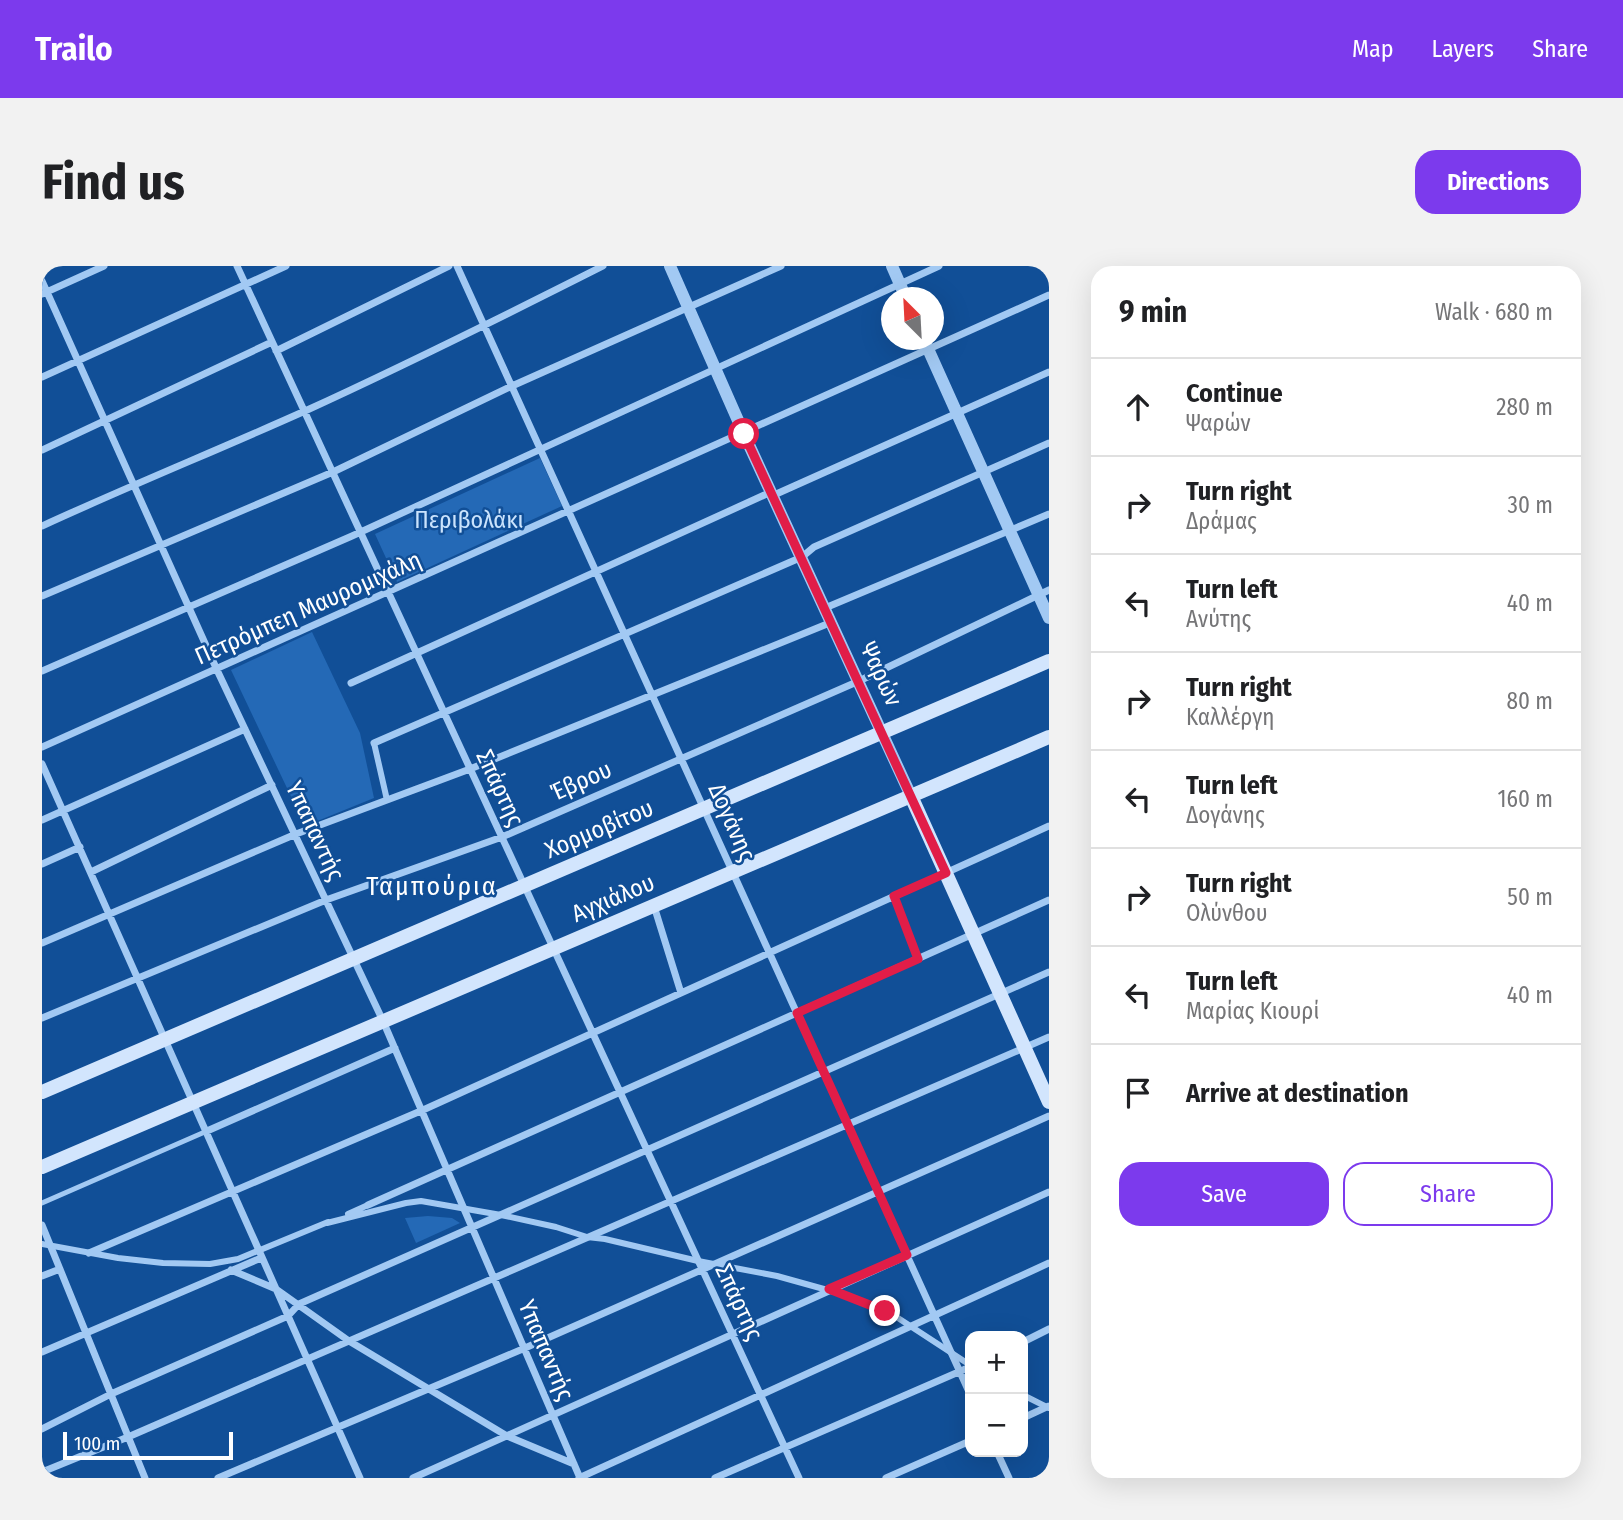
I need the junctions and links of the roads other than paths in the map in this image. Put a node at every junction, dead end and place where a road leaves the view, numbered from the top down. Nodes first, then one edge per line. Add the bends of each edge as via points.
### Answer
1 (104, 266) edge
2 (237, 266) edge
3 (286, 266) edge
4 (449, 266) edge
5 (457, 266) edge
6 (603, 266) edge
7 (670, 266) edge
8 (781, 266) edge
9 (892, 266) edge
10 (939, 266) edge
11 (42, 281) edge
12 (246, 284) junction
13 (900, 284) junction
14 (901, 287) edge
15 (44, 293) edge
16 (1049, 295) edge
17 (688, 307) junction
18 (485, 326) junction
19 (944, 337) edge
20 (272, 342) junction
21 (914, 350) edge
22 (929, 350) edge
23 (276, 351) junction
24 (78, 360) junction
25 (716, 369) junction
26 (1049, 372) edge
27 (42, 377) edge
28 (512, 386) junction
29 (304, 411) junction
30 (957, 413) junction
31 (106, 420) junction
32 (744, 434) junction
33 (1049, 443) edge
34 (540, 447) junction
35 (42, 450) edge
36 (333, 472) junction
37 (983, 472) junction
38 (134, 484) junction
39 (773, 493) junction
40 (569, 512) junction
41 (1049, 513) edge
42 (42, 526) edge
43 (1010, 530) junction
44 (360, 532) junction
45 (162, 546) junction
46 (802, 556) junction
47 (597, 572) junction
48 (389, 593) junction
49 (1044, 593) edge
50 (42, 596) edge
51 (189, 607) junction
52 (825, 608) junction
53 (1049, 618) edge
54 (832, 622) junction
55 (625, 633) junction
56 (417, 653) junction
57 (1049, 661) edge
58 (217, 670) junction
59 (42, 671) edge
60 (859, 681) junction
61 (351, 683) dead end
62 (652, 694) junction
63 (444, 712) junction
64 (245, 729) junction
65 (882, 732) junction
66 (1049, 737) edge
67 (374, 743) joint
68 (42, 747) edge
69 (681, 758) junction
70 (42, 764) edge
71 (470, 769) junction
72 (272, 785) junction
73 (911, 796) junction
74 (387, 800) junction
75 (704, 808) junction
76 (63, 810) junction
77 (42, 820) edge
78 (1049, 826) edge
79 (296, 834) junction
80 (502, 837) junction
81 (80, 847) junction
82 (42, 864) edge
83 (91, 872) junction
84 (733, 872) junction
85 (946, 873) junction
86 (524, 886) junction
87 (894, 896) junction
88 (1049, 900) edge
89 (326, 901) junction
90 (654, 905) junction
91 (110, 914) junction
92 (973, 934) junction
93 (42, 943) edge
94 (554, 948) junction
95 (770, 953) junction
96 (353, 959) junction
97 (918, 959) junction
98 (1049, 972) edge
99 (138, 977) junction
100 (681, 993) junction
101 (1000, 993) junction
102 (797, 1013) junction
103 (42, 1018) edge
104 (383, 1021) junction
105 (593, 1033) junction
106 (1049, 1038) edge
107 (166, 1039) junction
108 (395, 1048) junction
109 (1024, 1048) junction
110 (824, 1072) junction
111 (42, 1092) edge
112 (621, 1093) junction
113 (195, 1102) junction
114 (1049, 1102) edge
115 (423, 1110) junction
116 (1049, 1116) edge
117 (848, 1125) junction
118 (207, 1131) junction
119 (647, 1150) junction
120 (42, 1167) edge
121 (449, 1170) junction
122 (878, 1191) junction
123 (233, 1192) junction
124 (1049, 1192) edge
125 (670, 1201) junction
126 (42, 1203) edge
127 (368, 1205) joint
128 (464, 1207) junction
129 (501, 1214) junction
130 (327, 1223) junction
131 (42, 1225) edge
132 (472, 1227) junction
133 (587, 1237) junction
134 (46, 1245) edge
135 (89, 1253) junction
136 (260, 1254) junction
137 (907, 1255) junction
138 (698, 1261) junction
139 (716, 1263) junction
140 (1049, 1263) edge
141 (60, 1269) junction
142 (231, 1270) junction
143 (702, 1270) junction
144 (42, 1276) edge
145 (494, 1278) junction
146 (276, 1289) junction
147 (829, 1289) junction
148 (299, 1304) junction
149 (935, 1315) junction
150 (288, 1316) junction
151 (911, 1326) junction
152 (1049, 1329) edge
153 (86, 1333) junction
154 (732, 1334) junction
155 (349, 1340) junction
156 (1028, 1340) edge
157 (524, 1348) junction
158 (42, 1352) edge
159 (952, 1353) junction
160 (307, 1358) junction
161 (965, 1362) edge
162 (965, 1369) edge
163 (960, 1372) junction
164 (965, 1383) edge
165 (430, 1389) junction
166 (111, 1394) junction
167 (760, 1395) junction
168 (1028, 1397) edge
169 (1048, 1407) edge
170 (553, 1414) junction
171 (1028, 1416) edge
172 (337, 1427) junction
173 (42, 1429) edge
174 (507, 1436) junction
175 (128, 1437) junction
176 (965, 1443) edge
177 (784, 1447) junction
178 (999, 1457) edge
179 (574, 1464) junction
180 (42, 1472) edge
181 (145, 1478) edge
182 (218, 1478) edge
183 (360, 1478) edge
184 (413, 1478) edge
185 (580, 1478) edge
186 (715, 1478) edge
187 (799, 1478) edge
188 (886, 1478) edge
189 (1009, 1478) edge

1 - 15 street
2 - 12 street, Σπάρτης
3 - 12 street
4 - 23 street
5 - 18 street, Δογάνης
6 - 18 street
7 - 17 street, Ψαρών
8 - 17 street
9 - 13 street
10 - 13 street
11 - 15 street, Υπαπαντής
12 - 20 street, Σπάρτης
12 - 24 street
13 - 14 street
13 - 25 street
15 - 24 street, Υπαπαντής
16 - 19 street, Πετρόμπεη Μαυρομιχάλη
17 - 25 street, Ψαρών
17 - 28 street
18 - 28 street, Δογάνης
18 - 29 street
20 - 23 street, Σπάρτης
20 - 31 street
21 - 32 street, Πετρόμπεη Μαυρομιχάλη
22 - 30 street
23 - 29 street, Σπάρτης
24 - 27 street
24 - 31 street, Υπαπαντής
25 - 32 street, Ψαρών
25 - 34 street
26 - 30 street
28 - 34 street, Δογάνης
28 - 36 street
29 - 36 street, Σπάρτης
29 - 38 street
30 - 37 street
30 - 39 street
31 - 35 street
31 - 38 street, Υπαπαντής
32 - 39 street, Ψαρών
32 - 40 street, Πετρόμπεη Μαυρομιχάλη
33 - 37 street
34 - 40 street, Δογάνης
34 - 44 street
36 - 44 street, Σπάρτης
36 - 45 street
37 - 43 street
37 - 46 street
38 - 42 street
38 - 45 street, Υπαπαντής
39 - 46 street, Ψαρών
39 - 47 street
40 - 47 street, Δογάνης
40 - 48 street, Πετρόμπεη Μαυρομιχάλη
41 - 43 street
43 - 49 street
43 - 52 street
44 - 48 street, Σπάρτης
44 - 51 street
45 - 50 street
45 - 51 street, Υπαπαντής
46 - 52 street, Ψαρών
46 - 55 street
47 - 55 street, Δογάνης
47 - 56 street
48 - 56 street, Σπάρτης
48 - 58 street, Πετρόμπεη Μαυρομιχάλη
49 - 53 street
49 - 60 street, Έβρου
51 - 58 street, Υπαπαντής
51 - 59 street
52 - 54 street, Ψαρών
54 - 60 street, Ψαρών
54 - 62 street
55 - 62 street, Δογάνης
55 - 63 street
56 - 61 street
56 - 63 street, Σπάρτης
57 - 65 main road, Χορμοβίτου
58 - 64 street, Υπαπαντής
58 - 68 street, Πετρόμπεη Μαυρομιχάλη
60 - 65 street, Ψαρών
60 - 69 street, Έβρου
62 - 69 street, Δογάνης
62 - 71 street
63 - 67 street
63 - 71 street, Σπάρτης
64 - 72 street, Υπαπαντής
64 - 76 street
65 - 73 street, Ψαρών
65 - 75 main road, Χορμοβίτου
66 - 73 main road, Αγχιάλου
67 - 74 street
69 - 75 street, Δογάνης
69 - 80 street, Έβρου
70 - 76 street
71 - 74 street
71 - 80 street, Σπάρτης
72 - 79 street, Υπαπαντής
72 - 83 street
73 - 84 main road, Αγχιάλου
73 - 85 main road, Ψαρών
74 - 79 street
75 - 84 street, Δογάνης
75 - 86 main road, Χορμοβίτου
76 - 77 street
76 - 81 street
78 - 85 street
79 - 89 street, Υπαπαντής
79 - 91 street
80 - 86 street, Σπάρτης
80 - 89 street, Έβρου
81 - 82 street
81 - 83 street
83 - 91 street
84 - 90 main road, Αγχιάλου
84 - 95 street, Δογάνης
85 - 87 street
85 - 92 main road, Ψαρών
86 - 94 street, Σπάρτης
86 - 96 main road, Χορμοβίτου
87 - 95 street
87 - 97 street
88 - 92 street
89 - 96 street, Υπαπαντής
89 - 99 street, Έβρου
90 - 94 main road, Αγχιάλου
90 - 100 street
91 - 93 street
91 - 99 street
92 - 97 street
92 - 101 main road, Ψαρών
94 - 104 main road, Αγχιάλου
94 - 105 street, Σπάρτης
95 - 100 street
95 - 102 street, Δογάνης
96 - 104 street, Υπαπαντής
96 - 107 main road, Χορμοβίτου
97 - 102 street
98 - 101 street
99 - 103 street, Έβρου
99 - 107 street
100 - 105 street
101 - 109 main road, Ψαρών
101 - 110 street
102 - 110 street, Δογάνης
102 - 112 street
104 - 108 street, Υπαπαντής
104 - 113 main road, Αγχιάλου
105 - 112 street, Σπάρτης
105 - 115 street
106 - 109 street
107 - 111 main road, Χορμοβίτου
107 - 113 street
108 - 115 street, Υπαπαντής
108 - 118 street
109 - 114 main road, Ψαρών
109 - 117 street
110 - 117 street, Δογάνης
110 - 119 street
112 - 119 street, Σπάρτης
112 - 121 street
113 - 118 street
113 - 120 main road, Αγχιάλου
115 - 121 street, Υπαπαντής
115 - 123 street
116 - 122 street
117 - 122 street, Δογάνης
117 - 125 street
118 - 123 street
118 - 126 lane
119 - 125 street, Σπάρτης
119 - 129 street
121 - 127 street
121 - 128 street, Υπαπαντής
122 - 137 street, Δογάνης
122 - 139 street
123 - 135 street
123 - 136 street
124 - 137 street
125 - 133 street
125 - 138 street, Σπάρτης
127 - 130 street
128 - 129 street
128 - 130 street via 406,1203
128 - 132 street, Υπαπαντής
129 - 132 street
129 - 133 street
130 - 136 street
131 - 134 street
132 - 145 street, Υπαπαντής
132 - 148 street
133 - 138 street
133 - 145 street
134 - 135 street
134 - 141 street
135 - 136 street via 194,1264
136 - 142 street
136 - 146 street
137 - 147 street
137 - 149 street, Δογάνης
138 - 139 street
138 - 143 street, Σπάρτης
139 - 143 street
139 - 147 street
140 - 149 street
141 - 144 street
141 - 153 street
142 - 146 street
142 - 153 street
143 - 154 street, Σπάρτης
143 - 157 street
145 - 155 street
145 - 157 street, Υπαπαντής
146 - 148 street
146 - 150 street
147 - 151 street
147 - 154 street
148 - 150 street
148 - 155 street
149 - 151 street
149 - 159 street, Δογάνης
150 - 160 street
150 - 166 street
151 - 159 street
151 - 167 street
152 - 156 street
153 - 158 street
153 - 166 street
154 - 167 street, Σπάρτης
154 - 170 street
155 - 160 street
155 - 165 street
157 - 165 street
157 - 170 street, Υπαπαντής
159 - 161 street
159 - 163 street, Δογάνης
160 - 172 street
160 - 175 street
162 - 163 street
163 - 164 street, Δογάνης
163 - 177 street
165 - 172 street
165 - 174 street
166 - 173 street
166 - 175 street
167 - 177 street, Σπάρτης
167 - 185 street
168 - 169 street
169 - 171 street
170 - 174 street
170 - 179 street, Υπαπαντής
172 - 182 street
172 - 183 street
174 - 179 street
174 - 184 street
175 - 180 street
175 - 181 street
176 - 188 street
177 - 186 street
177 - 187 street, Σπάρτης
178 - 189 street
179 - 185 street, Υπαπαντής

